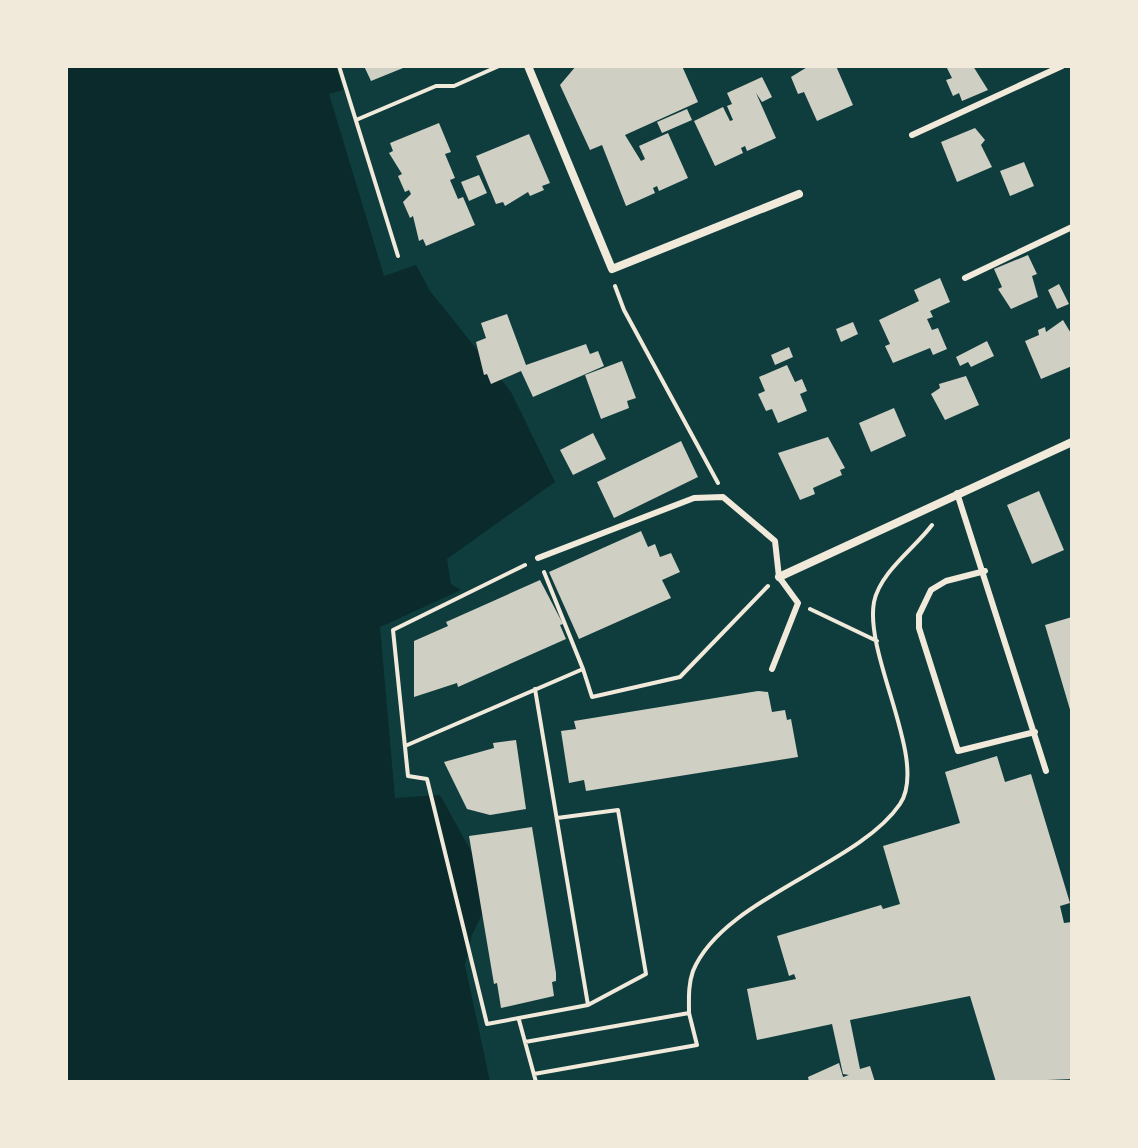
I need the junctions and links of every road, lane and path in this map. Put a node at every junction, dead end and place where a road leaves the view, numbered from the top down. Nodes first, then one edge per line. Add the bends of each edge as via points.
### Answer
1 (339, 66) edge
2 (499, 66) edge
3 (528, 66) edge
4 (1062, 66) edge
5 (355, 121) junction
6 (912, 135) dead end
7 (799, 194) dead end
8 (1072, 227) edge
9 (398, 256) dead end
10 (612, 269) junction
11 (965, 278) dead end
12 (1072, 442) edge
13 (957, 493) junction
14 (723, 497) junction
15 (934, 504) junction
16 (538, 558) junction
17 (985, 571) junction
18 (779, 577) junction
19 (798, 603) junction
20 (877, 641) junction
21 (583, 669) junction
22 (772, 669) dead end
23 (535, 689) junction
24 (1035, 732) junction
25 (405, 746) junction
26 (1046, 771) dead end
27 (557, 818) junction
28 (588, 1005) junction
29 (689, 1013) junction
30 (519, 1020) junction
31 (525, 1042) junction
32 (534, 1074) junction
33 (536, 1082) edge

1 - 5 path
2 - 5 path
3 - 10 street
4 - 6 lane
5 - 9 path
7 - 10 street
8 - 11 lane
10 - 14 path via 624,310 714,470
12 - 13 street
13 - 15 street
13 - 17 lane
14 - 16 lane via 694,498
14 - 18 lane via 775,541
15 - 18 street
15 - 20 path via 931,527 877,594
16 - 21 path
16 - 25 path via 393,630
17 - 24 lane
17 - 24 lane via 931,590 922,602 919,628 958,751
18 - 19 lane
18 - 21 path via 680,677 592,697
19 - 20 path
19 - 22 lane
20 - 29 path via 909,771 901,803 870,832 754,907 722,935 693,971
21 - 23 path
23 - 25 path
23 - 27 path
24 - 26 lane
25 - 30 path via 408,776 427,779 487,1024
27 - 28 path
27 - 28 path via 618,810 646,974
28 - 30 path
29 - 31 path
29 - 32 path via 697,1045
30 - 31 path
31 - 32 path
32 - 33 path

